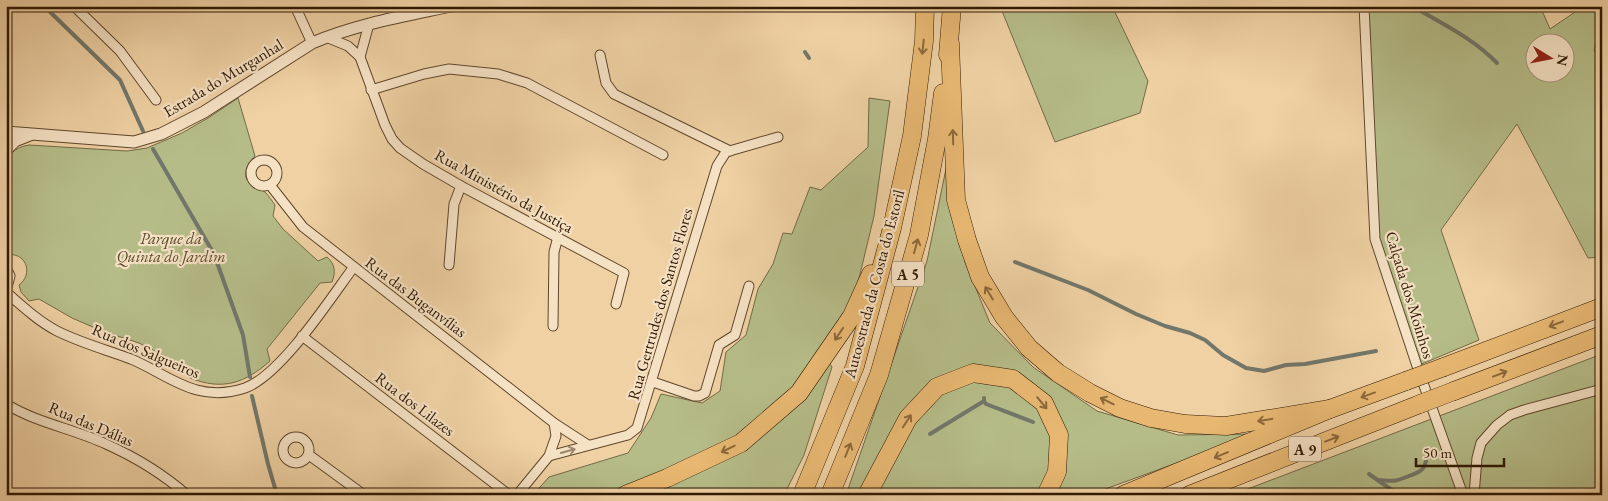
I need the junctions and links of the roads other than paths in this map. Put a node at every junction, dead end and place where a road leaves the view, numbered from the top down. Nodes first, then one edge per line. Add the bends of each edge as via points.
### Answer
1 (74, 6) edge
2 (295, 6) edge
3 (451, 6) edge
4 (925, 6) edge
5 (952, 6) edge
6 (1364, 6) edge
7 (424, 8) edge
8 (369, 24) junction
9 (326, 37) junction
10 (312, 43) junction
11 (950, 43) junction
12 (600, 55) dead end
13 (360, 57) junction
14 (371, 90) junction
15 (156, 100) dead end
16 (6, 132) edge
17 (32, 134) junction
18 (778, 137) dead end
19 (6, 150) edge
20 (730, 151) junction
21 (663, 155) dead end
22 (270, 185) dead end
23 (460, 186) junction
24 (892, 228) junction
25 (558, 237) junction
26 (449, 266) dead end
27 (353, 268) junction
28 (6, 270) edge
29 (749, 286) dead end
30 (6, 287) edge
31 (6, 292) edge
32 (616, 304) dead end
33 (1602, 307) edge
34 (553, 326) dead end
35 (1602, 335) edge
36 (302, 336) junction
37 (653, 382) junction
38 (1602, 389) edge
39 (6, 404) edge
40 (1330, 410) junction
41 (554, 423) junction
42 (588, 445) junction
43 (309, 455) dead end
44 (549, 456) junction
45 (187, 495) edge
46 (364, 495) edge
47 (509, 495) edge
48 (517, 495) edge
49 (625, 495) edge
50 (802, 495) edge
51 (830, 495) edge
52 (867, 495) edge
53 (1046, 495) edge
54 (1123, 495) edge
55 (1189, 495) edge
56 (1463, 495) edge
57 (1474, 495) edge

1 - 15 street via 120,51
2 - 10 street
3 - 7 street, Estrada do Murganhal
4 -> 24 highway, Autoestrada da Costa do Estoril / A 5 via 912,136
5 - 11 highway, Autoestrada da Costa do Estoril / A 5
6 - 56 street, Calçada dos Moinhos via 1375,239
7 - 8 street, Estrada do Murganhal
8 - 9 street, Estrada do Murganhal
8 - 13 street
9 - 10 street, Estrada do Murganhal
9 - 13 street via 348,46
10 - 17 street, Estrada do Murganhal via 204,112 161,134 134,142
40 -> 11 highway via 1226,426 1151,418 1120,408 1090,393 1058,373 1029,348 1004,317 980,277 956,200
51 -> 11 highway, Autoestrada da Costa do Estoril / A 5 via 879,375 919,235 937,140
12 - 20 street via 606,83 614,94
13 - 14 street, Rua Ministério da Justiça
14 - 21 street via 449,70 498,74 527,83
14 - 23 street, Rua Ministério da Justiça via 385,126 400,148
16 - 17 street, Estrada do Murganhal
17 - 19 street via 15,141
18 - 20 street
20 - 37 street, Rua Gertrudes dos Santos Flores via 721,159 713,176
22 - 27 street, Rua das Buganvílias via 303,227
23 - 25 street, Rua Ministério da Justiça
23 - 26 street via 454,204
24 -> 49 highway via 852,316 800,393 741,443
24 - 50 highway, Autoestrada da Costa do Estoril / A 5 via 855,366
25 - 32 street, Rua Ministério da Justiça via 624,274
25 - 34 street via 554,252
27 - 36 street, Rua dos Salgueiros
27 - 41 street, Rua das Buganvílias
28 - 30 street
29 - 37 street via 735,335 719,344 705,393 694,396
31 - 36 street, Rua dos Salgueiros via 57,331 131,359 196,390 228,392 262,379
33 -> 40 highway, A 9, bridge
55 -> 35 highway, A 9, bridge
36 - 47 street, Rua dos Lilazes
37 - 42 street, Rua Gertrudes dos Santos Flores via 637,428 628,435
38 - 57 street via 1524,410 1496,425 1481,444
39 - 45 street, Rua das Dálias via 142,462
40 -> 54 highway, A 9
41 - 42 street, Rua das Buganvílias
41 - 44 street via 556,436
44 -> 42 street, Rua Gertrudes dos Santos Flores
43 - 46 street
44 - 48 street
52 -> 53 highway via 908,418 937,388 973,373 1013,379 1044,403 1059,436 1057,472

